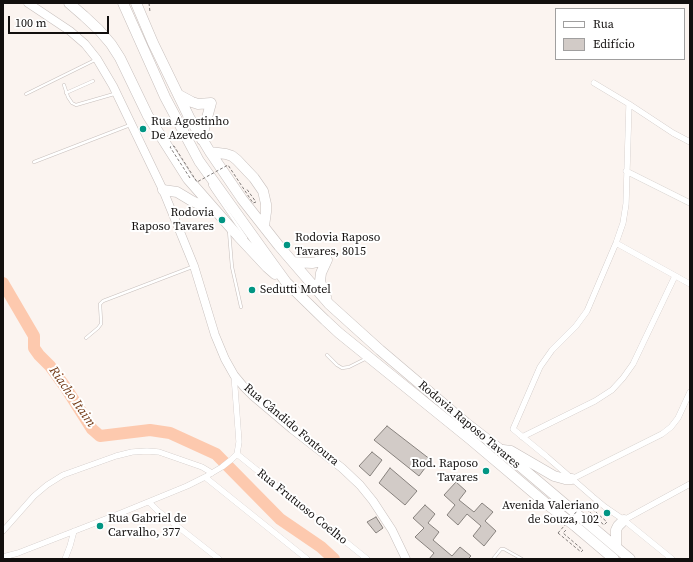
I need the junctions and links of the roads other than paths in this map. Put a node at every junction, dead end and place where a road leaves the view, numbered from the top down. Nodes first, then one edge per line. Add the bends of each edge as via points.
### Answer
1 (69, 3) edge
2 (123, 3) edge
3 (136, 3) edge
4 (32, 4) edge
5 (97, 59) junction
6 (93, 81) dead end
7 (594, 83) dead end
8 (64, 85) dead end
9 (66, 92) junction
10 (117, 93) junction
11 (26, 94) dead end
12 (179, 95) junction
13 (629, 104) junction
14 (132, 125) junction
15 (202, 140) junction
16 (690, 142) edge
17 (210, 152) junction
18 (199, 161) junction
19 (34, 162) dead end
20 (626, 171) junction
21 (207, 178) dead end
22 (210, 184) dead end
23 (163, 190) junction
24 (690, 203) edge
25 (216, 212) junction
26 (229, 226) junction
27 (264, 226) junction
28 (616, 243) junction
29 (293, 262) junction
30 (194, 266) junction
31 (267, 267) junction
32 (675, 276) junction
33 (286, 282) junction
34 (690, 284) edge
35 (329, 304) junction
36 (241, 307) dead end
37 (86, 338) dead end
38 (327, 355) dead end
39 (369, 357) junction
40 (234, 375) junction
41 (690, 392) edge
42 (522, 438) junction
43 (501, 450) junction
44 (237, 454) junction
45 (212, 473) junction
46 (205, 477) junction
47 (572, 479) junction
48 (690, 484) edge
49 (149, 502) junction
50 (624, 520) junction
51 (3, 530) edge
52 (74, 531) junction
53 (616, 548) junction
54 (3, 557) edge
55 (65, 559) edge
56 (219, 559) edge
57 (307, 559) edge
58 (367, 559) edge
59 (406, 559) edge
60 (493, 559) edge
61 (522, 559) edge
62 (614, 559) edge
63 (630, 559) edge
64 (672, 559) edge

1 - 25 highway via 111,44 148,116 188,179
2 - 18 highway, Rodovia Raposo Tavares via 165,96
3 - 12 highway, Rodovia Raposo Tavares
4 - 5 main road via 70,31
5 - 10 main road
5 - 11 lane
6 - 9 lane
7 - 13 street
8 - 9 lane
9 - 10 lane via 76,105
10 - 14 main road
12 - 15 highway, Rodovia Raposo Tavares
12 - 15 highway via 198,104 210,103
13 - 16 street
13 - 20 street
14 - 19 lane
14 - 23 main road
15 - 17 highway, Rodovia Raposo Tavares
17 - 27 highway, Rodovia Raposo Tavares
17 - 27 highway via 232,156 254,178 263,191 266,204
18 - 21 lane
18 - 33 highway, Rodovia Raposo Tavares
20 - 24 street
20 - 28 street via 626,204
22 - 31 lane
23 - 25 highway via 177,192
23 - 30 main road, Rua Cândido Fontoura
25 - 26 highway
26 - 31 highway
26 - 36 lane via 232,267
27 - 29 highway, Rodovia Raposo Tavares
28 - 32 street
28 - 42 street via 587,311 540,367 513,429
29 - 35 highway, Rodovia Raposo Tavares
29 - 35 highway via 312,263 327,260 320,280
30 - 37 lane via 103,301 100,304 101,324
30 - 40 main road, Rua Cândido Fontoura via 215,335
31 - 33 highway
32 - 34 street
32 - 42 street via 633,364 612,390
33 - 39 highway, Rodovia Raposo Tavares via 325,320
35 - 43 highway, Rodovia Raposo Tavares via 460,418
38 - 39 lane via 342,368
39 - 62 highway, Rodovia Raposo Tavares
40 - 44 street via 239,442
40 - 59 main road, Rua Cândido Fontoura via 253,396 360,485 392,530
41 - 47 street via 678,418 662,434
42 - 47 street
43 - 47 highway via 511,451 554,476
43 - 53 highway, Rodovia Raposo Tavares
44 - 45 street
44 - 58 street, Rua Frutuoso Coelho
45 - 46 street
45 - 51 street via 159,452 132,452 116,456 63,475 47,485
46 - 49 street
46 - 57 street
47 - 50 street
48 - 50 street
49 - 52 street
49 - 56 street
50 - 53 highway via 616,530
50 - 64 street
52 - 54 street
52 - 55 street
53 - 63 highway, Rodovia Raposo Tavares
60 - 61 lane via 504,549

